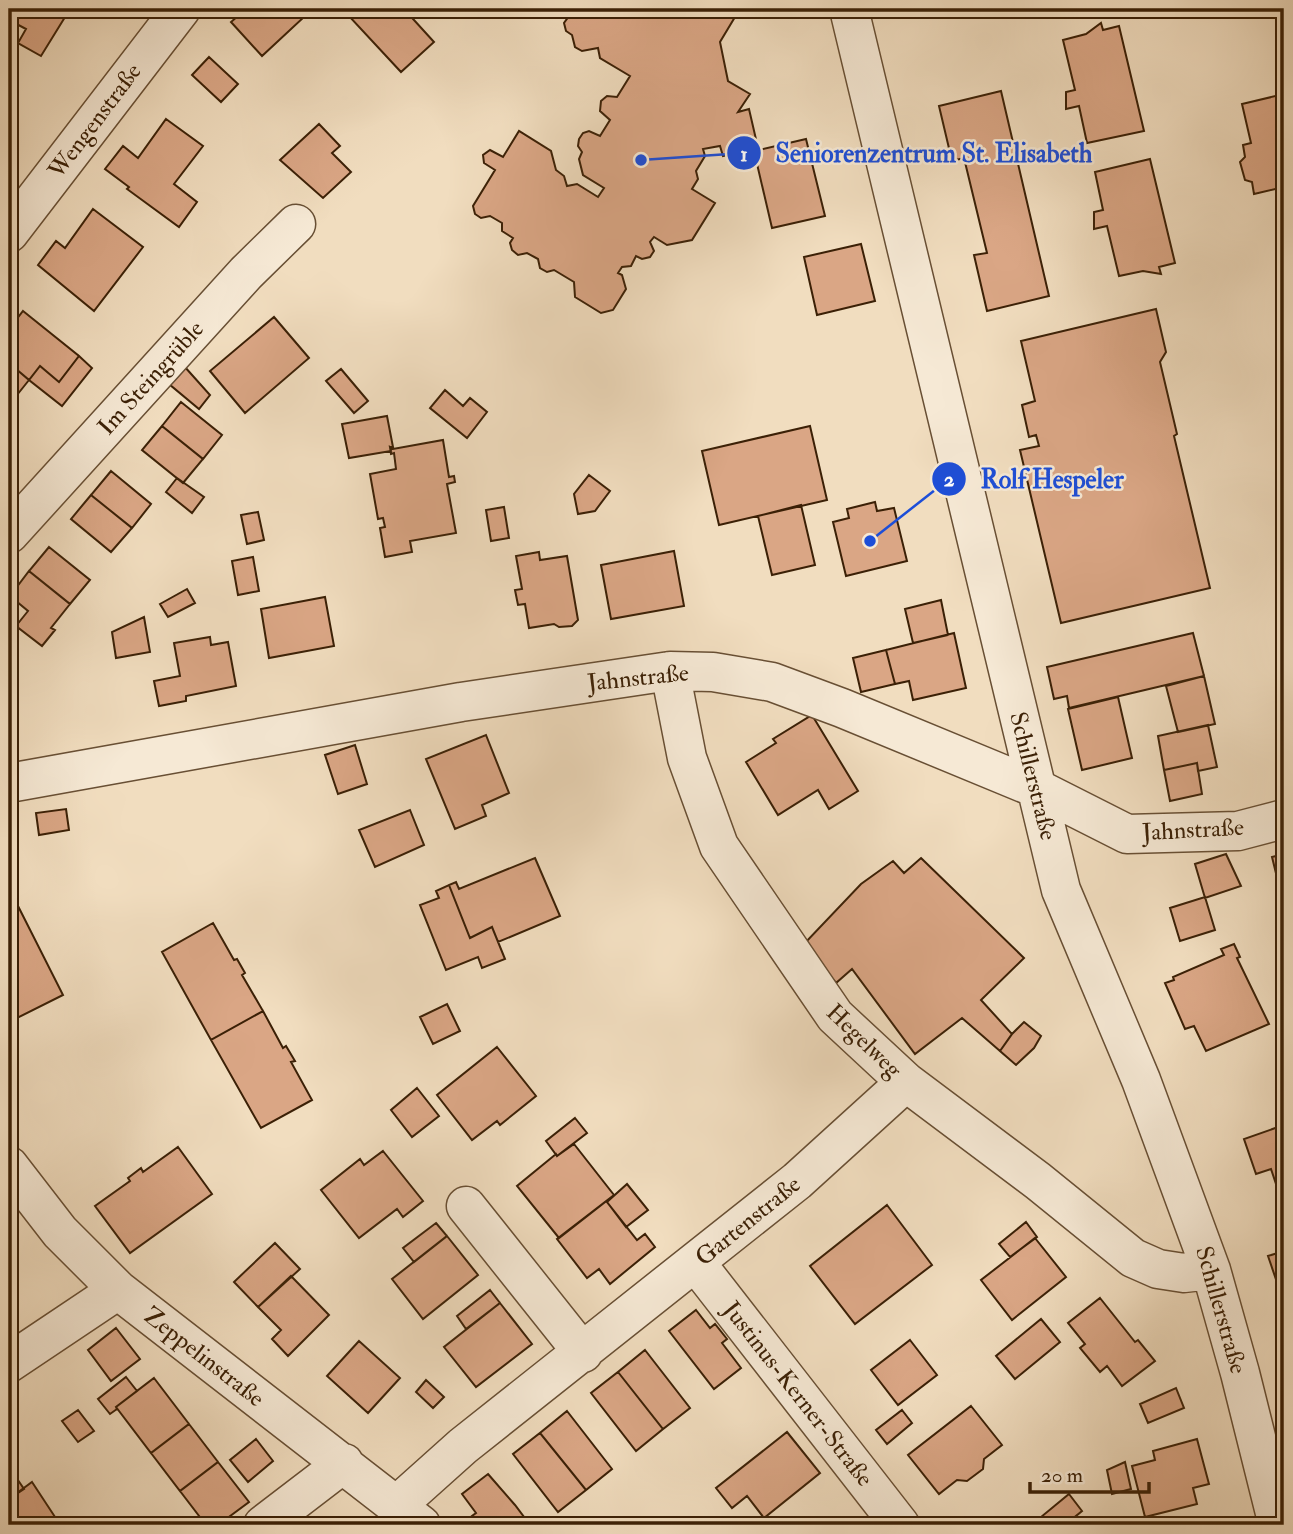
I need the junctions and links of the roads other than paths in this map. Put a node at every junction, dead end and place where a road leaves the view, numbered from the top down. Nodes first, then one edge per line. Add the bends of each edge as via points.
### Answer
1 (181, 9) edge
2 (849, 9) edge
3 (296, 224) dead end
4 (9, 233) edge
5 (9, 534) edge
6 (670, 671) junction
7 (9, 783) edge
8 (1036, 788) junction
9 (1284, 819) edge
10 (906, 1082) junction
11 (9, 1166) edge
12 (467, 1206) dead end
13 (696, 1264) junction
14 (1211, 1270) junction
15 (118, 1290) junction
16 (583, 1353) junction
17 (9, 1363) edge
18 (344, 1463) junction
19 (408, 1516) edge
20 (263, 1525) edge
21 (900, 1525) edge
22 (1278, 1525) edge

1 - 4 street, Wengenstraße
2 - 8 street, Schillerstraße
3 - 5 street, Im Steingrüble
6 - 7 street, Jahnstraße via 461,702
6 - 8 street, Jahnstraße via 713,672 772,682
6 - 10 street, Hegelweg via 687,758 719,846 835,1016
8 - 9 street, Jahnstraße via 1127,834 1237,831
8 - 14 street, Schillerstraße via 1061,890 1141,1080
10 - 13 street, Gartenstraße via 823,1159
10 - 14 street, Hegelweg via 1133,1258 1158,1269 1184,1273
11 - 15 street, Zeppelinstraße via 60,1232
12 - 16 street
13 - 16 street, Gartenstraße
13 - 21 street, Justinus-Kerner-Straße
14 - 22 street, Schillerstraße
15 - 17 street
15 - 18 street, Zeppelinstraße
16 - 19 street, Gartenstraße via 463,1446
18 - 19 street, Zeppelinstraße
18 - 20 street

